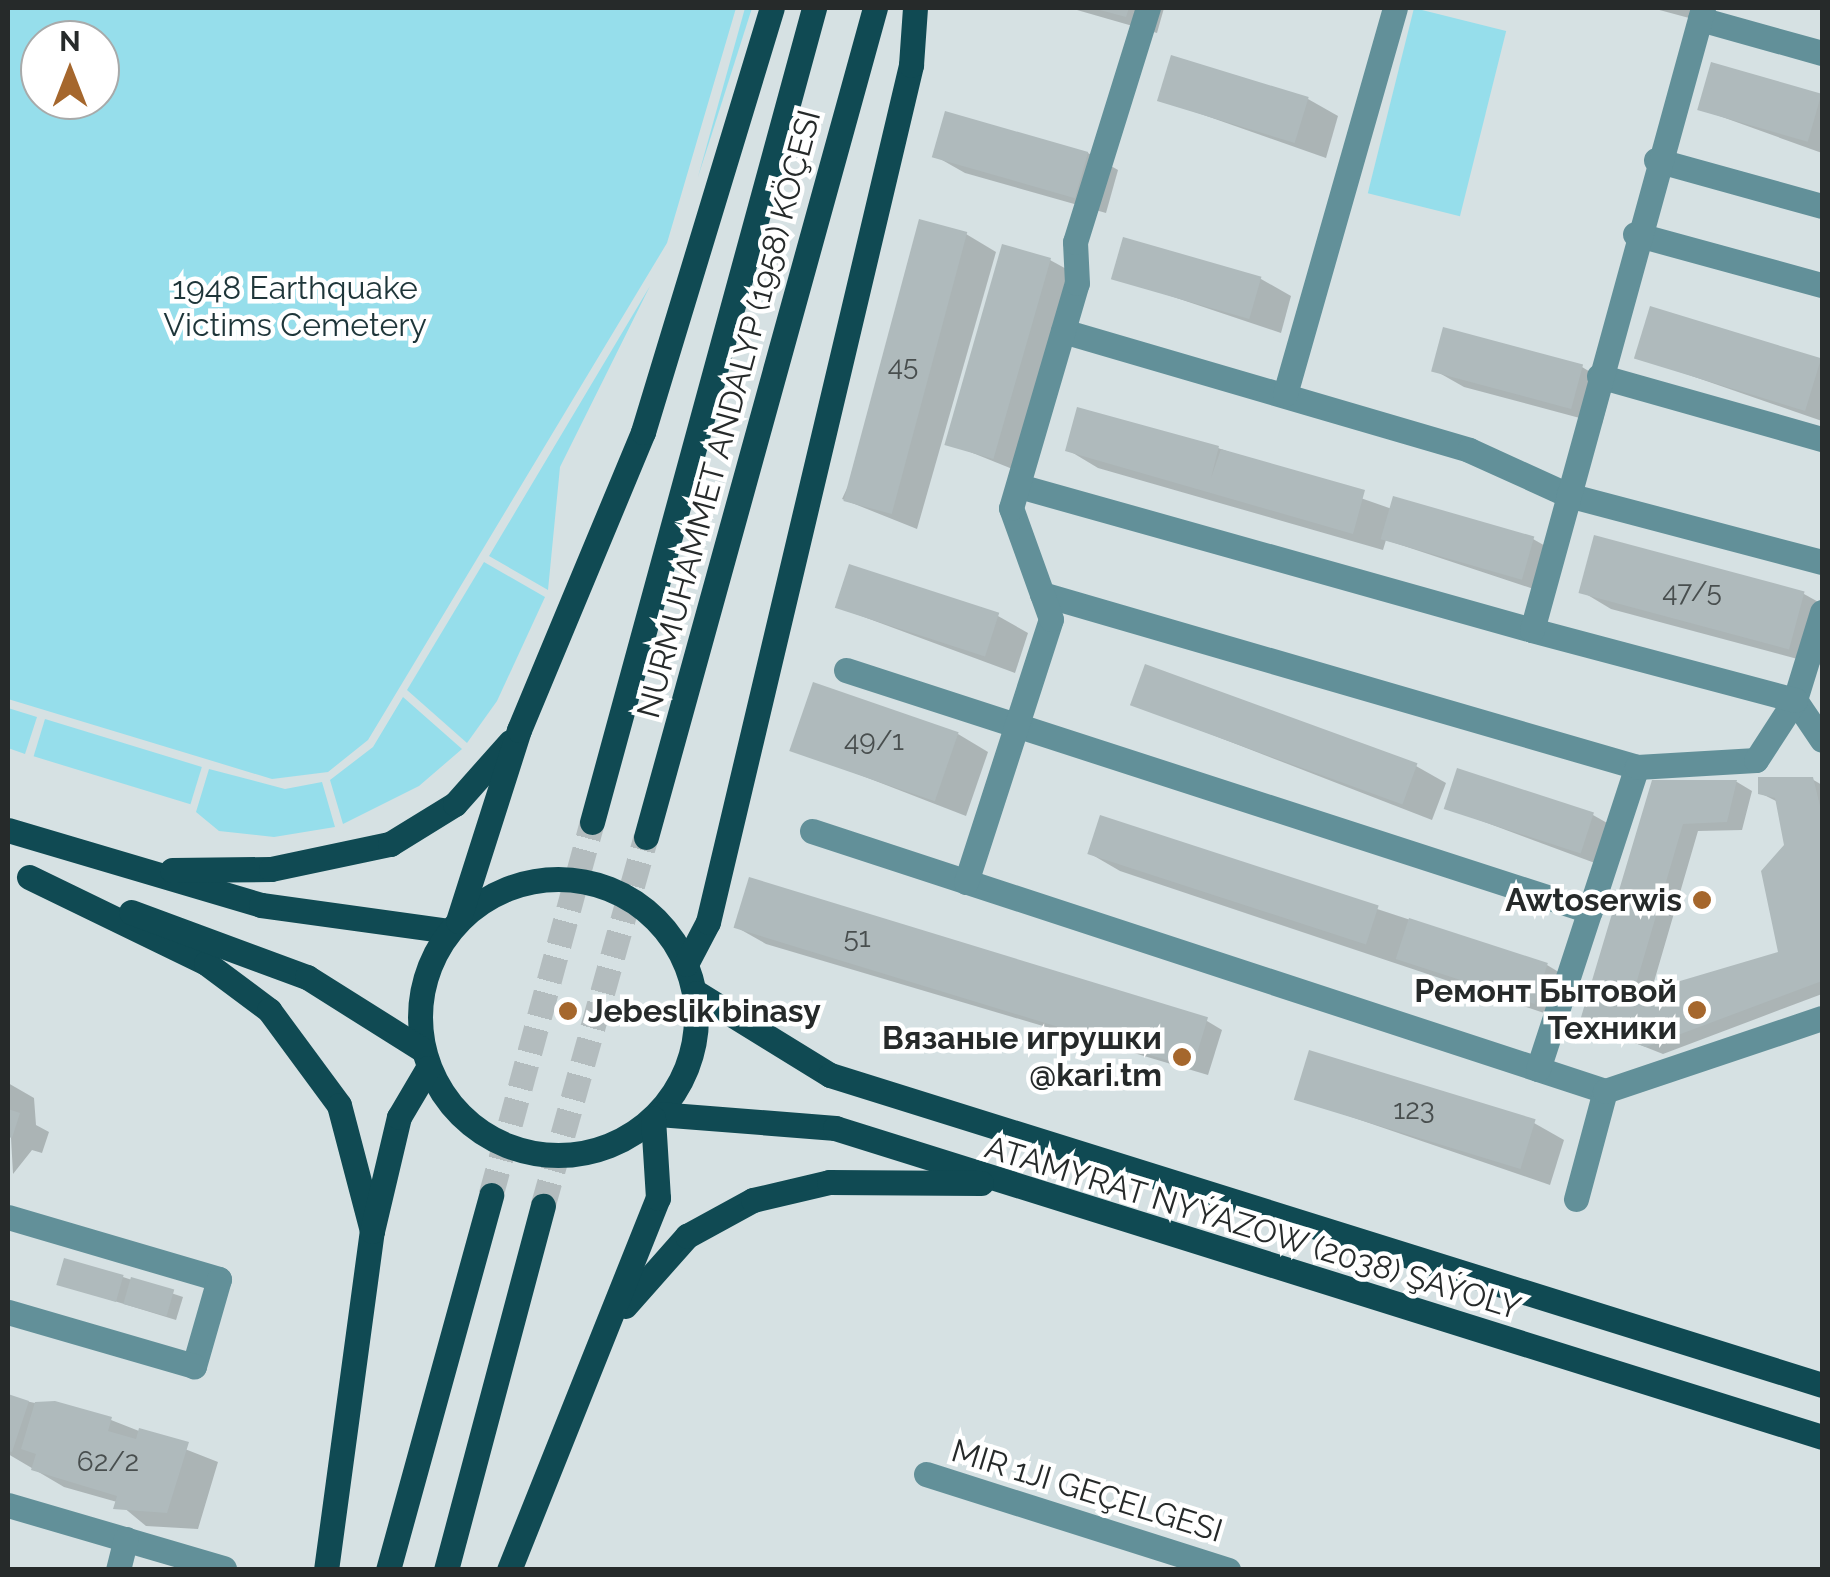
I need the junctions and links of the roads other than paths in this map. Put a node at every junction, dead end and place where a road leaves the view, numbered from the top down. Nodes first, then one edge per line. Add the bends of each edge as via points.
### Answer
1 (772, 8) edge
2 (814, 8) edge
3 (875, 8) edge
4 (914, 8) edge
5 (1148, 8) edge
6 (1395, 8) edge
7 (1702, 13) edge
8 (1822, 54) edge
9 (1656, 160) junction
10 (1822, 206) edge
11 (1635, 234) junction
12 (1822, 285) edge
13 (1063, 331) junction
14 (1599, 376) junction
15 (1285, 394) junction
16 (1822, 439) edge
17 (1020, 486) junction
18 (1568, 495) junction
19 (1822, 562) edge
20 (1042, 594) junction
21 (1822, 612) edge
22 (1532, 630) junction
23 (846, 670) dead end
24 (1795, 700) junction
25 (1018, 726) junction
26 (519, 730) junction
27 (1822, 740) edge
28 (1637, 767) junction
29 (592, 822) tunnel mouth
30 (8, 830) edge
31 (812, 831) dead end
32 (646, 837) tunnel mouth
33 (128, 867) junction
34 (18, 874) edge
35 (966, 882) junction
36 (1590, 911) junction
37 (453, 926) junction
38 (686, 964) junction
39 (696, 993) junction
40 (1822, 1018) edge
41 (425, 1059) junction
42 (1538, 1069) junction
43 (1605, 1091) junction
44 (656, 1116) junction
45 (992, 1182) junction
46 (491, 1195) tunnel mouth
47 (1576, 1199) dead end
48 (544, 1206) tunnel mouth
49 (8, 1217) edge
50 (372, 1231) junction
51 (8, 1312) edge
52 (615, 1317) junction
53 (1822, 1385) edge
54 (1822, 1437) edge
55 (926, 1474) dead end
56 (8, 1506) edge
57 (126, 1539) junction
58 (224, 1568) edge
59 (118, 1570) edge
60 (326, 1570) edge
61 (388, 1570) edge
62 (446, 1570) edge
63 (509, 1570) edge
64 (1228, 1570) edge

1 - 26 main road via 643,432
2 - 29 main road, NURMUHAMMET ANDALYP (1958) KÖÇESI
3 - 32 main road, NURMUHAMMET ANDALYP (1958) KÖÇESI
4 - 38 main road via 910,65 708,922
5 - 13 street via 1076,242 1077,284
6 - 15 street
7 - 8 street
7 - 9 street
9 - 10 street
9 - 11 street
11 - 12 street
11 - 14 street
13 - 15 street
13 - 17 street
14 - 16 street
14 - 18 street
15 - 18 street via 1469,450
17 - 20 street via 1011,508
17 - 22 street
18 - 19 street
18 - 22 street
20 - 25 street via 1051,618
20 - 28 street
21 - 24 street
22 - 24 street
23 - 25 street
24 - 27 street
24 - 28 street via 1756,760
25 - 35 street
25 - 36 street
26 - 33 main road via 455,804 390,844 241,872
26 - 37 main road
28 - 36 street
30 - 33 main road
31 - 35 street
33 - 37 main road via 261,906
34 - 41 main road via 307,978
34 - 50 main road via 206,963 269,1010 338,1106
35 - 42 street
36 - 42 street
37 - 38 main road via 534,881 593,884 645,910
37 - 41 main road via 422,990
38 - 39 main road
39 - 44 main road via 690,1062
39 - 53 main road, ATAMYRAT NYÝAZOW (2038) ŞAÝOLY via 830,1074
40 - 43 street
41 - 44 main road via 467,1122 527,1152 594,1151
41 - 50 main road via 399,1116
42 - 43 street
43 - 47 street
44 - 45 main road, ATAMYRAT NYÝAZOW (2038) ŞAÝOLY via 836,1128
44 - 52 main road via 658,1198
45 - 52 main road via 829,1182 753,1200 687,1236
45 - 54 main road, ATAMYRAT NYÝAZOW (2038) ŞAÝOLY
46 - 61 main road
48 - 62 main road
49 - 51 street via 219,1278 194,1366
50 - 60 main road
52 - 63 main road
55 - 64 street, MIR 1JI GEÇELGESI
56 - 57 street
57 - 58 street
57 - 59 street

